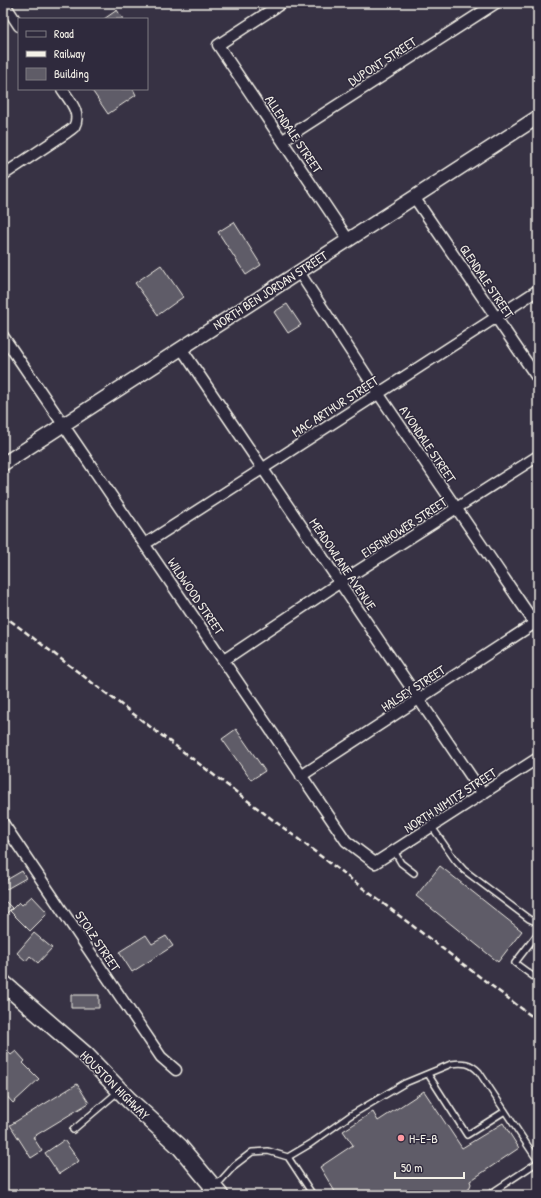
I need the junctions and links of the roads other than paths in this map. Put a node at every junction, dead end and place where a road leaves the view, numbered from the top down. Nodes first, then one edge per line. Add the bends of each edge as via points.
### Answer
1 (4, 3) edge
2 (282, 3) edge
3 (496, 3) edge
4 (18, 24) edge
5 (63, 90) edge
6 (536, 122) edge
7 (283, 140) junction
8 (3, 175) edge
9 (414, 197) junction
10 (348, 239) junction
11 (299, 272) junction
12 (538, 290) edge
13 (496, 317) junction
14 (3, 336) edge
15 (181, 348) junction
16 (538, 379) edge
17 (378, 393) junction
18 (64, 425) junction
19 (538, 456) edge
20 (3, 464) edge
21 (262, 469) junction
22 (456, 509) junction
23 (145, 544) junction
24 (340, 584) junction
25 (537, 624) edge
26 (224, 660) junction
27 (420, 699) junction
28 (538, 758) edge
29 (302, 776) junction
30 (483, 794) junction
31 (3, 824) edge
32 (432, 827) junction
33 (394, 851) junction
34 (375, 863) joint
35 (414, 873) dead end
36 (538, 923) edge
37 (538, 933) edge
38 (538, 972) edge
39 (3, 983) edge
40 (176, 1070) dead end
41 (428, 1074) junction
42 (120, 1091) junction
43 (505, 1111) junction
44 (73, 1130) dead end
45 (288, 1157) junction
46 (538, 1162) edge
47 (213, 1193) edge
48 (313, 1195) edge
49 (488, 1195) edge

1 - 4 street
2 - 7 street, ALLENDALE STREET via 218,44
3 - 7 street, DUPONT STREET
5 - 8 street via 73,104 77,116 74,127
6 - 9 street, NORTH BEN JORDAN STREET
7 - 10 street, ALLENDALE STREET
9 - 10 street, NORTH BEN JORDAN STREET
9 - 13 street, GLENDALE STREET
10 - 11 street, NORTH BEN JORDAN STREET
11 - 15 street, NORTH BEN JORDAN STREET
11 - 17 street, AVONDALE STREET
12 - 13 street, MAC ARTHUR STREET
13 - 16 street, GLENDALE STREET
13 - 17 street, MAC ARTHUR STREET
14 - 18 street, WILDWOOD STREET
15 - 18 street, NORTH BEN JORDAN STREET
15 - 21 street, MEADOWLANE AVENUE
17 - 21 street, MAC ARTHUR STREET
17 - 22 street, AVONDALE STREET
18 - 20 street, NORTH BEN JORDAN STREET
18 - 23 street, WILDWOOD STREET
19 - 22 street, EISENHOWER STREET
21 - 23 street, MAC ARTHUR STREET
21 - 24 street, MEADOWLANE AVENUE
22 - 24 street, EISENHOWER STREET
22 - 25 street, AVONDALE STREET
23 - 26 street, WILDWOOD STREET
24 - 26 street, EISENHOWER STREET
24 - 27 street, MEADOWLANE AVENUE
25 - 27 street, HALSEY STREET
26 - 29 street, WILDWOOD STREET
27 - 29 street, HALSEY STREET
27 - 30 street, MEADOWLANE AVENUE
28 - 30 street, NORTH NIMITZ STREET
29 - 34 street, WILDWOOD STREET via 346,841
30 - 32 street, NORTH NIMITZ STREET
31 - 40 street, STOLZ STREET via 161,1057
32 - 33 street, NORTH NIMITZ STREET
32 - 36 lane via 464,870
33 - 34 street, NORTH NIMITZ STREET
33 - 35 lane via 401,863
37 - 38 lane via 515,963 534,977
39 - 42 main road, HOUSTON HIGHWAY via 86,1055
41 - 43 lane via 451,1064 471,1065 479,1072
41 - 43 lane via 467,1135
41 - 45 lane via 405,1084
42 - 44 lane
42 - 47 main road, HOUSTON HIGHWAY via 180,1147
43 - 46 lane
45 - 47 lane via 268,1151 252,1152 235,1165
45 - 48 lane
46 - 49 lane

